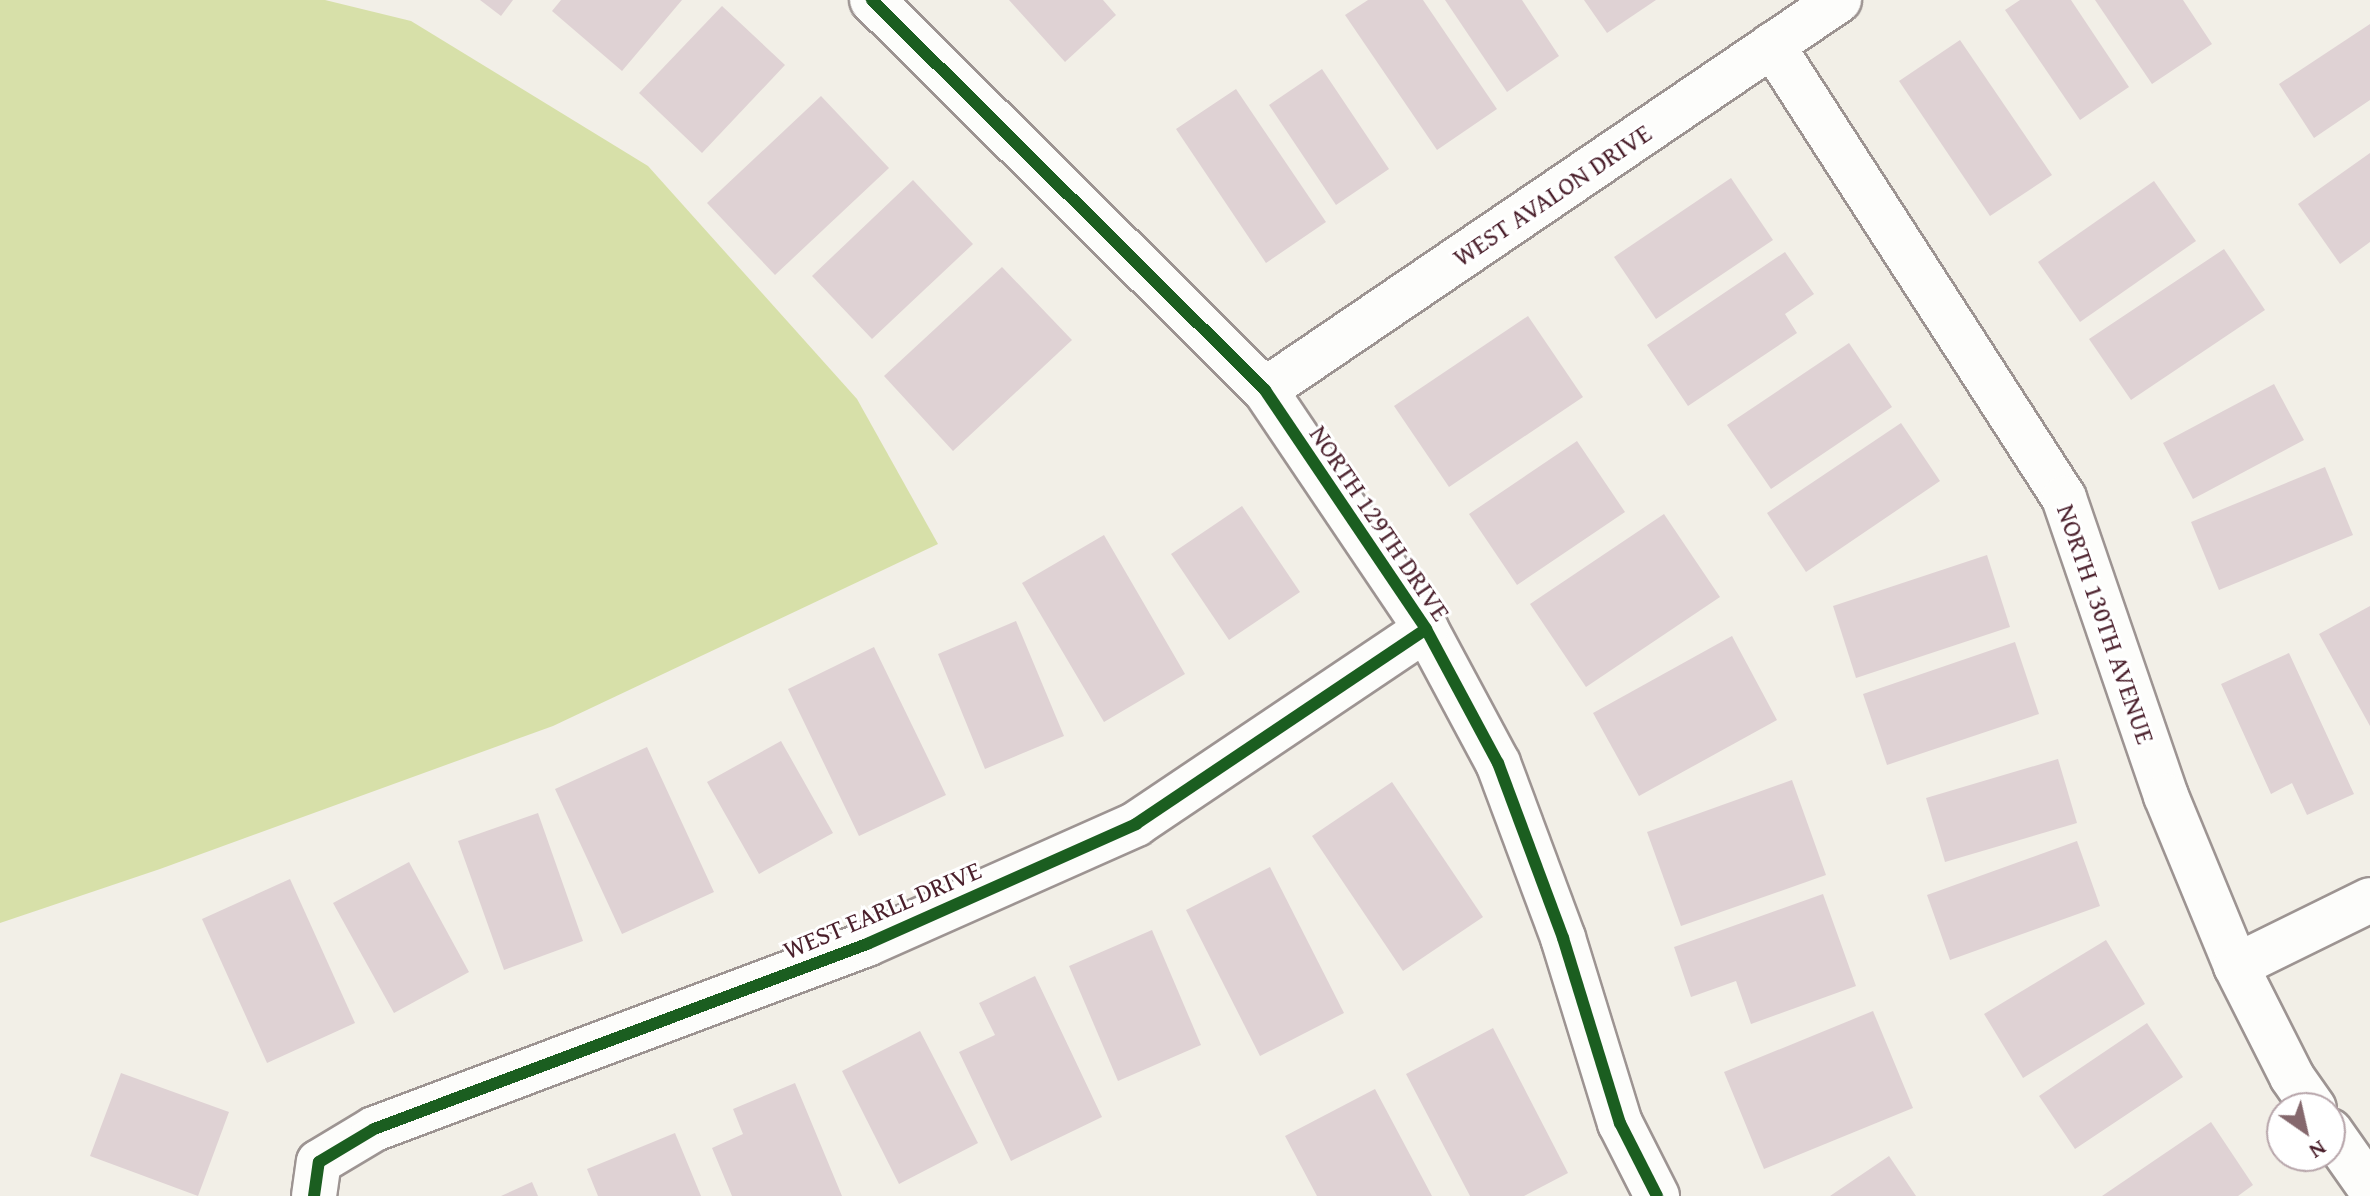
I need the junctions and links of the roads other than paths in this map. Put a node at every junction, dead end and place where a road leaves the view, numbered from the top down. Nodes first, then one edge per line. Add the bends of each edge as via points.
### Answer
1 (872, 0) edge
2 (1839, 0) edge
3 (1772, 45) junction
4 (1265, 390) junction
5 (1426, 629) junction
6 (2370, 900) edge
7 (2236, 966) junction
8 (2303, 1092) edge
9 (2346, 1154) edge
10 (316, 1179) edge
11 (2370, 1188) edge
12 (1657, 1196) edge

1 - 4 street, NORTH 129TH DRIVE
2 - 3 street, WEST AVALON DRIVE
3 - 4 street, WEST AVALON DRIVE
3 - 7 street, NORTH 130TH AVENUE via 2064,498 2166,796
4 - 5 street, NORTH 129TH DRIVE
5 - 10 street, WEST EARLL DRIVE via 1136,824 867,944 374,1129
5 - 12 street, NORTH 129TH DRIVE via 1498,763 1563,938 1620,1123
6 - 7 street
7 - 8 street, NORTH 130TH AVENUE
9 - 11 street

